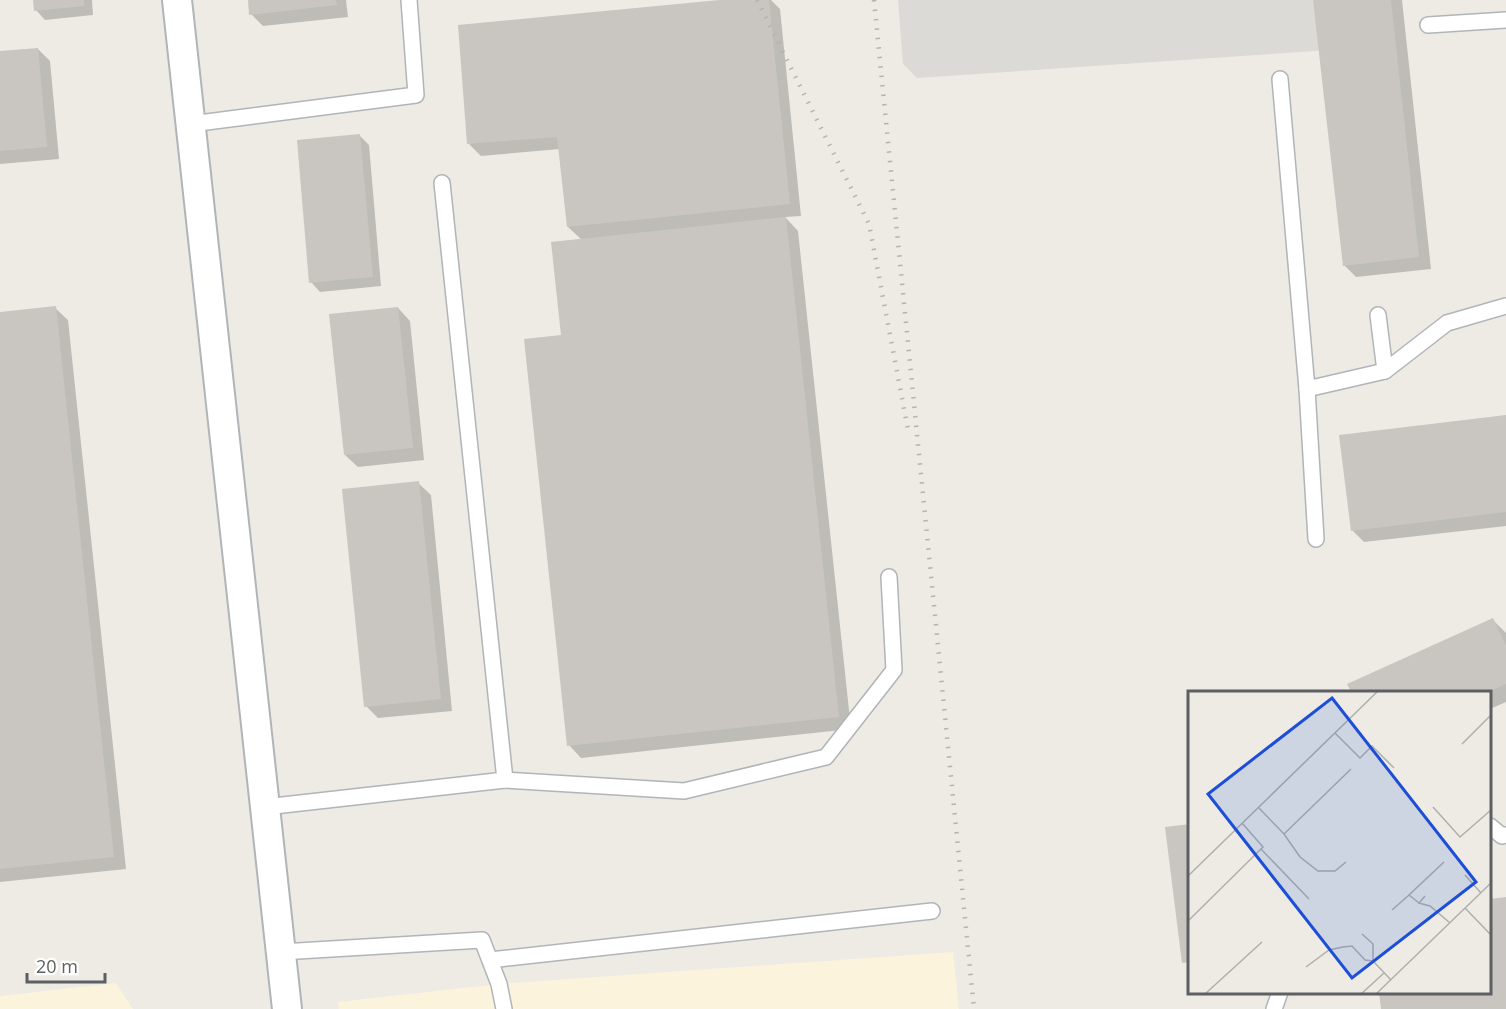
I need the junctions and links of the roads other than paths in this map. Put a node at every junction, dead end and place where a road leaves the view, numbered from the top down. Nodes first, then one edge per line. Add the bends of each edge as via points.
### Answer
1 (177, 0) edge
2 (409, 0) edge
3 (1506, 20) edge
4 (1428, 25) dead end
5 (1280, 79) dead end
6 (191, 124) junction
7 (442, 183) dead end
8 (1506, 306) edge
9 (1378, 315) dead end
10 (1385, 371) junction
11 (1307, 389) junction
12 (1316, 538) dead end
13 (888, 577) dead end
14 (505, 780) junction
15 (265, 807) junction
16 (932, 911) dead end
17 (281, 952) junction
18 (490, 960) junction
19 (1280, 994) edge
20 (287, 1009) edge
21 (504, 1009) edge
22 (1274, 1009) edge

1 - 6 street
2 - 6 lane via 416,95
3 - 4 lane
5 - 11 lane
6 - 15 street
7 - 14 lane
8 - 10 lane via 1447,323
9 - 10 lane
10 - 11 lane
11 - 12 lane
13 - 14 lane via 894,670 826,757 684,791
14 - 15 lane
15 - 17 street
16 - 18 lane
17 - 18 lane via 482,940
17 - 20 street
18 - 21 lane
19 - 22 lane

